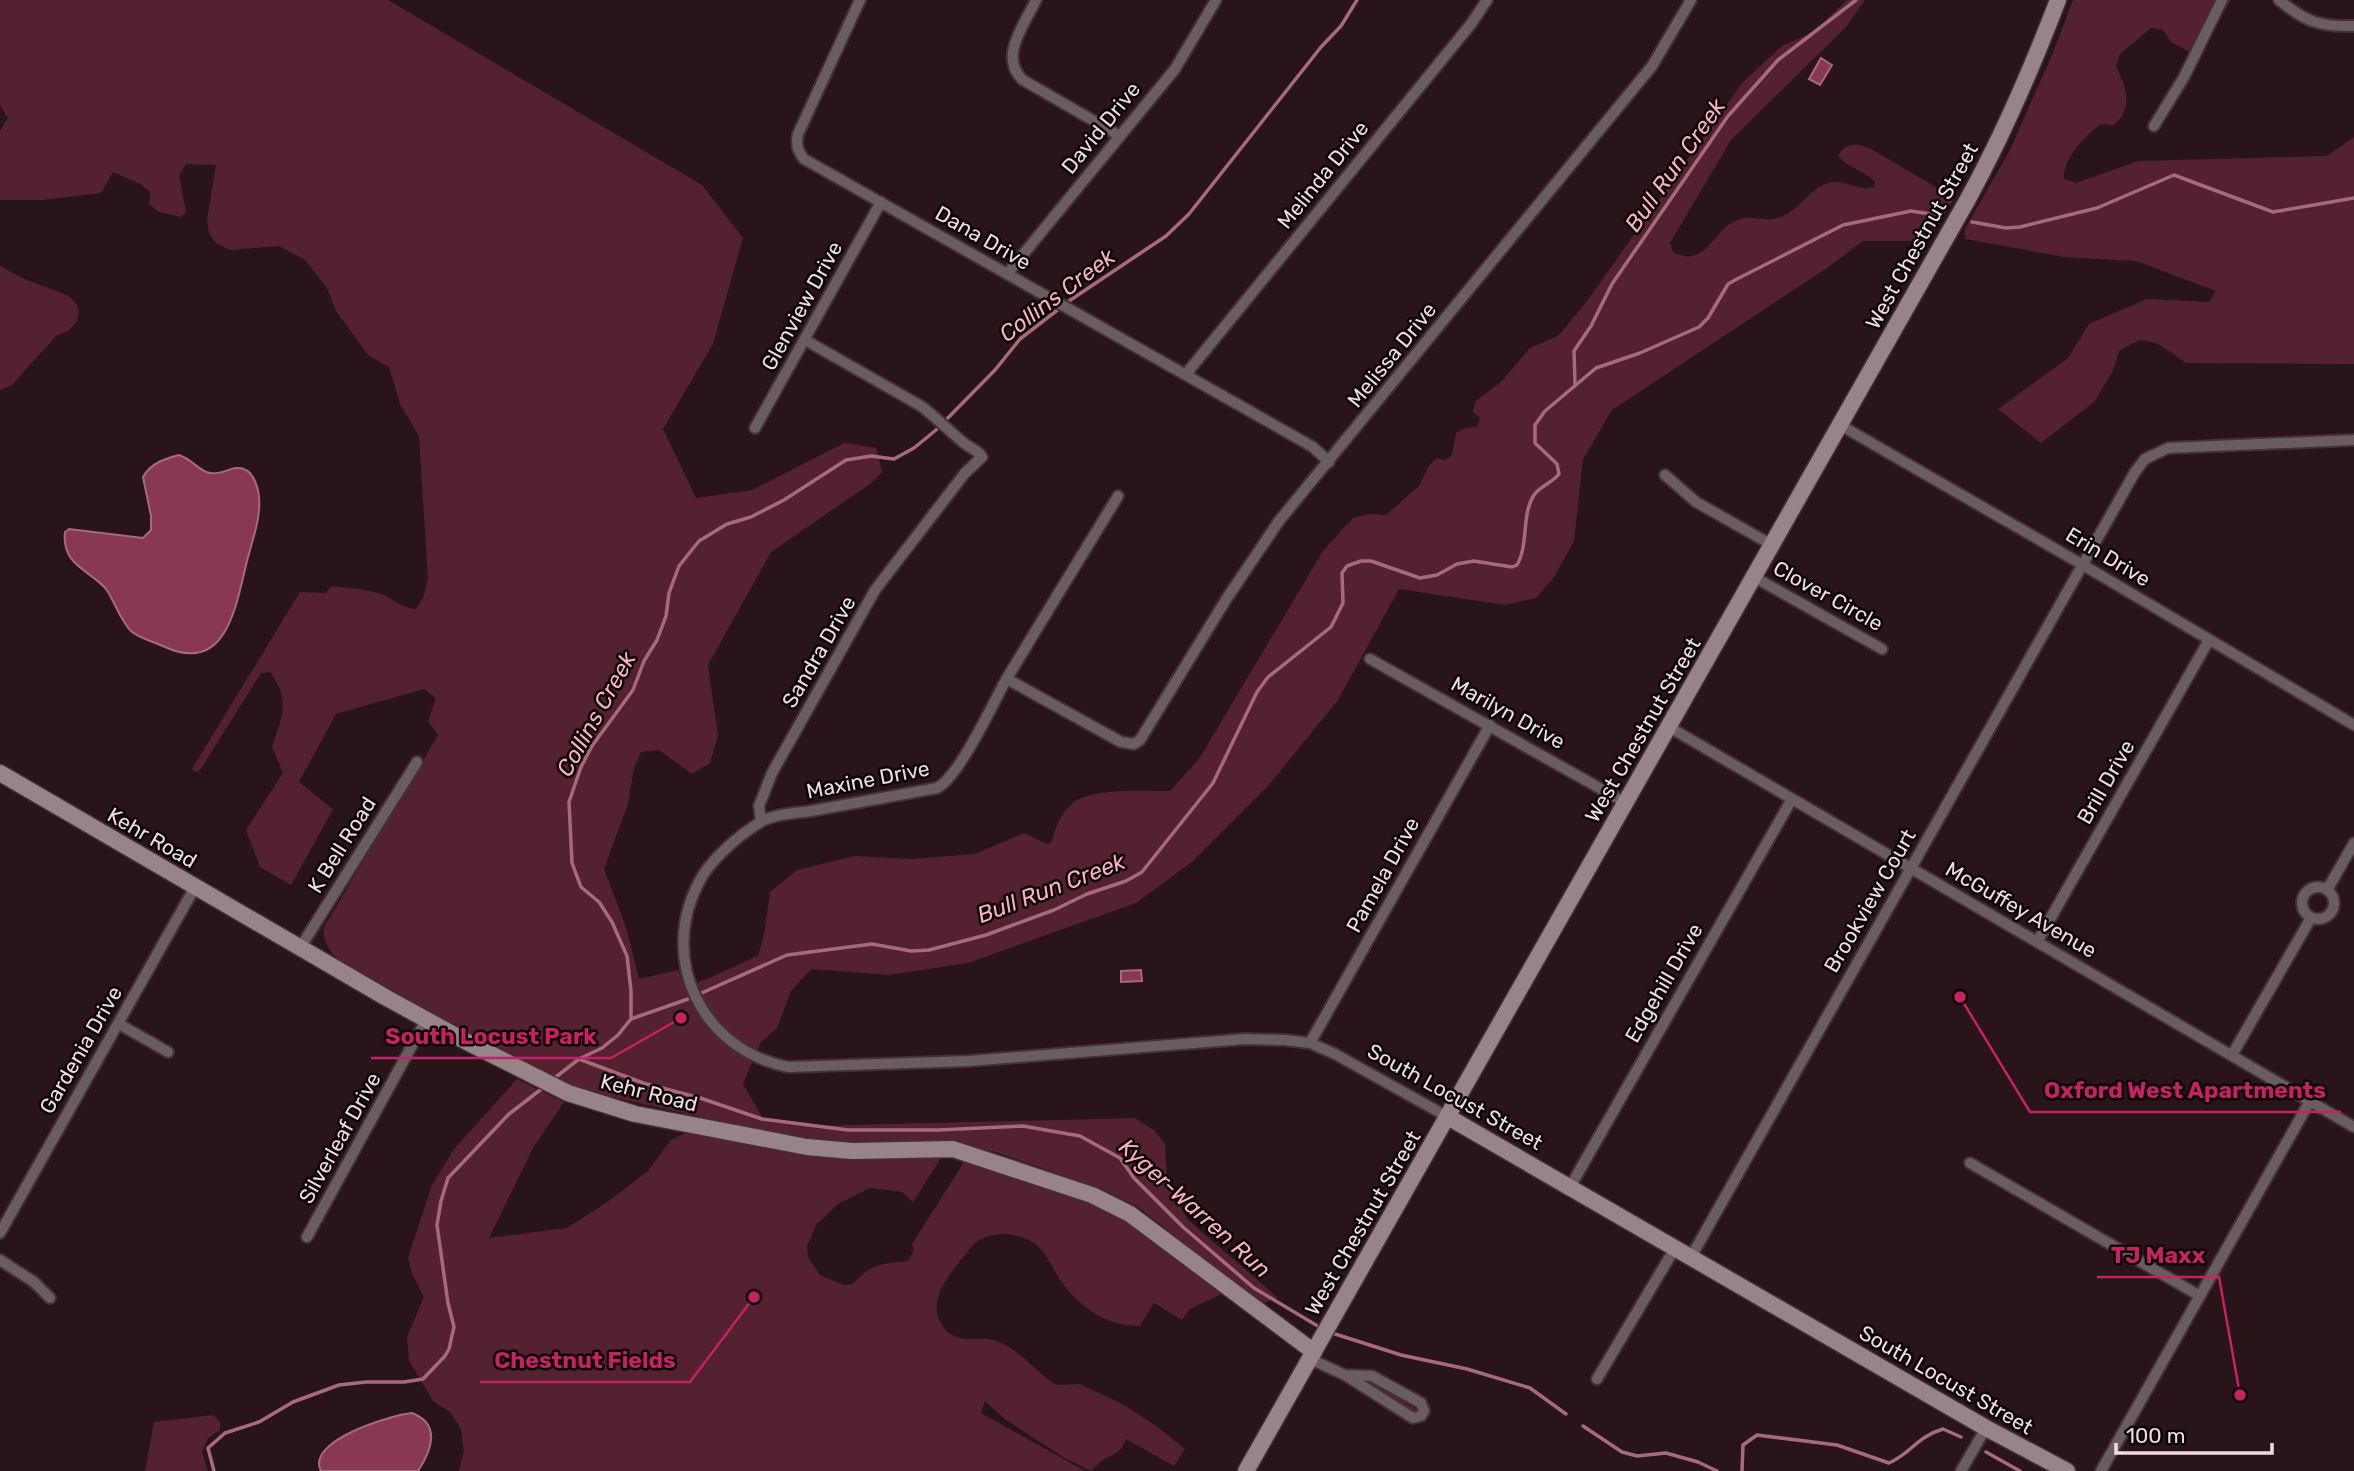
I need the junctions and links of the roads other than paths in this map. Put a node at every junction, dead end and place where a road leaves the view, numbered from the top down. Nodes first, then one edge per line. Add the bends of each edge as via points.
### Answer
1 (860, 0) edge
2 (1036, 0) edge
3 (1216, 0) edge
4 (1487, 0) edge
5 (1691, 0) edge
6 (2058, 0) edge
7 (2222, 0) edge
8 (2279, 0) edge
9 (2354, 26) edge
10 (2154, 126) dead end
11 (1120, 136) junction
12 (881, 202) junction
13 (1007, 274) junction
14 (805, 340) junction
15 (1186, 374) junction
16 (1840, 425) junction
17 (755, 428) dead end
18 (2354, 440) edge
19 (1329, 462) junction
20 (1665, 475) dead end
21 (1118, 495) dead end
22 (1772, 545) junction
23 (2083, 565) junction
24 (1754, 577) junction
25 (2209, 640) junction
26 (1882, 649) dead end
27 (1370, 659) dead end
28 (1007, 679) junction
29 (1490, 725) junction
30 (2354, 726) edge
31 (1669, 727) junction
32 (417, 762) dead end
33 (0, 773) edge
34 (1792, 799) junction
35 (1626, 803) junction
36 (761, 821) junction
37 (2354, 843) edge
38 (1911, 868) junction
39 (195, 887) junction
40 (2327, 890) junction
41 (2311, 918) junction
42 (2037, 942) junction
43 (300, 948) junction
44 (426, 1020) junction
45 (119, 1024) junction
46 (1310, 1043) junction
47 (168, 1052) dead end
48 (2232, 1055) junction
49 (2310, 1101) junction
50 (1448, 1117) junction
51 (2354, 1127) edge
52 (1970, 1163) dead end
53 (1570, 1187) junction
54 (0, 1233) edge
55 (307, 1237) dead end
56 (1675, 1248) junction
57 (1691, 1256) junction
58 (0, 1260) edge
59 (2200, 1296) junction
60 (50, 1298) dead end
61 (1319, 1343) junction
62 (1345, 1375) junction
63 (1597, 1379) dead end
64 (1986, 1428) junction
65 (1246, 1471) edge
66 (1961, 1471) edge
67 (2067, 1471) edge
68 (2101, 1471) edge

1 - 12 street, Dana Drive via 796,144 804,159
2 - 11 street via 1012,50 1014,70 1023,80
3 - 11 street, David Drive via 1175,69
4 - 15 street, Melinda Drive
5 - 19 street, Melissa Drive via 1652,66
6 - 16 street, West Chestnut Street via 1992,156
7 - 10 street
8 - 9 street via 2314,23
11 - 13 street, David Drive
12 - 13 street, Dana Drive
12 - 14 street, Glenview Drive
13 - 15 street, Dana Drive
14 - 17 street, Glenview Drive
14 - 36 street, Sandra Drive via 942,422 981,454 980,461 965,473 875,590 772,773 760,807
15 - 19 street, Dana Drive via 1313,447
16 - 22 street, West Chestnut Street
16 - 23 street, Erin Drive
18 - 23 street, Brookview Court via 2156,452 2135,472
19 - 28 street, Melissa Drive via 1272,531 1134,744 1121,743
20 - 22 street via 1696,502
21 - 28 street, Maxine Drive
22 - 24 street, West Chestnut Street
23 - 25 street, Erin Drive
23 - 38 street, Brookview Court
24 - 26 street, Clover Circle
24 - 31 street, West Chestnut Street
25 - 30 street, Erin Drive
25 - 42 street, Brill Drive
27 - 29 street, Marilyn Drive
28 - 36 street, Maxine Drive via 943,785
29 - 35 street, Marilyn Drive
29 - 46 street, Pamela Drive
31 - 34 street, McGuffey Avenue
31 - 35 street, West Chestnut Street
32 - 43 street, K Bell Road
33 - 39 street, Kehr Road
34 - 38 street, McGuffey Avenue
34 - 53 street, Edgehill Drive
35 - 50 street, West Chestnut Street
36 - 46 street, South Locust Street via 707,870 686,915 682,940 692,988 718,1030 776,1065 982,1060 1245,1039
37 - 40 street
38 - 42 street, McGuffey Avenue
38 - 57 street, Brookview Court
39 - 43 street, Kehr Road
39 - 45 street, Gardenia Drive
40 - 41 street via 2333,909 2326,917
40 - 41 street via 2314,888 2305,894 2303,909
41 - 48 street
42 - 48 street, McGuffey Avenue
43 - 44 street, Kehr Road
44 - 55 street, Silverleaf Drive
44 - 61 street, Kehr Road via 568,1093 635,1114 807,1147 953,1149 1085,1192 1130,1214
45 - 47 street
45 - 54 street, Gardenia Drive
46 - 50 street, South Locust Street
48 - 49 street, McGuffey Avenue
49 - 51 street, McGuffey Avenue
49 - 59 street
50 - 53 street, South Locust Street
50 - 61 street, West Chestnut Street
52 - 59 street
53 - 56 street, South Locust Street
56 - 57 street, South Locust Street
56 - 63 street
57 - 64 street, South Locust Street
58 - 60 street
59 - 68 street
61 - 62 street
61 - 65 street, West Chestnut Street
62 - 62 street via 1413,1418 1424,1411 1421,1404 1372,1376
64 - 66 street
64 - 67 street, South Locust Street

